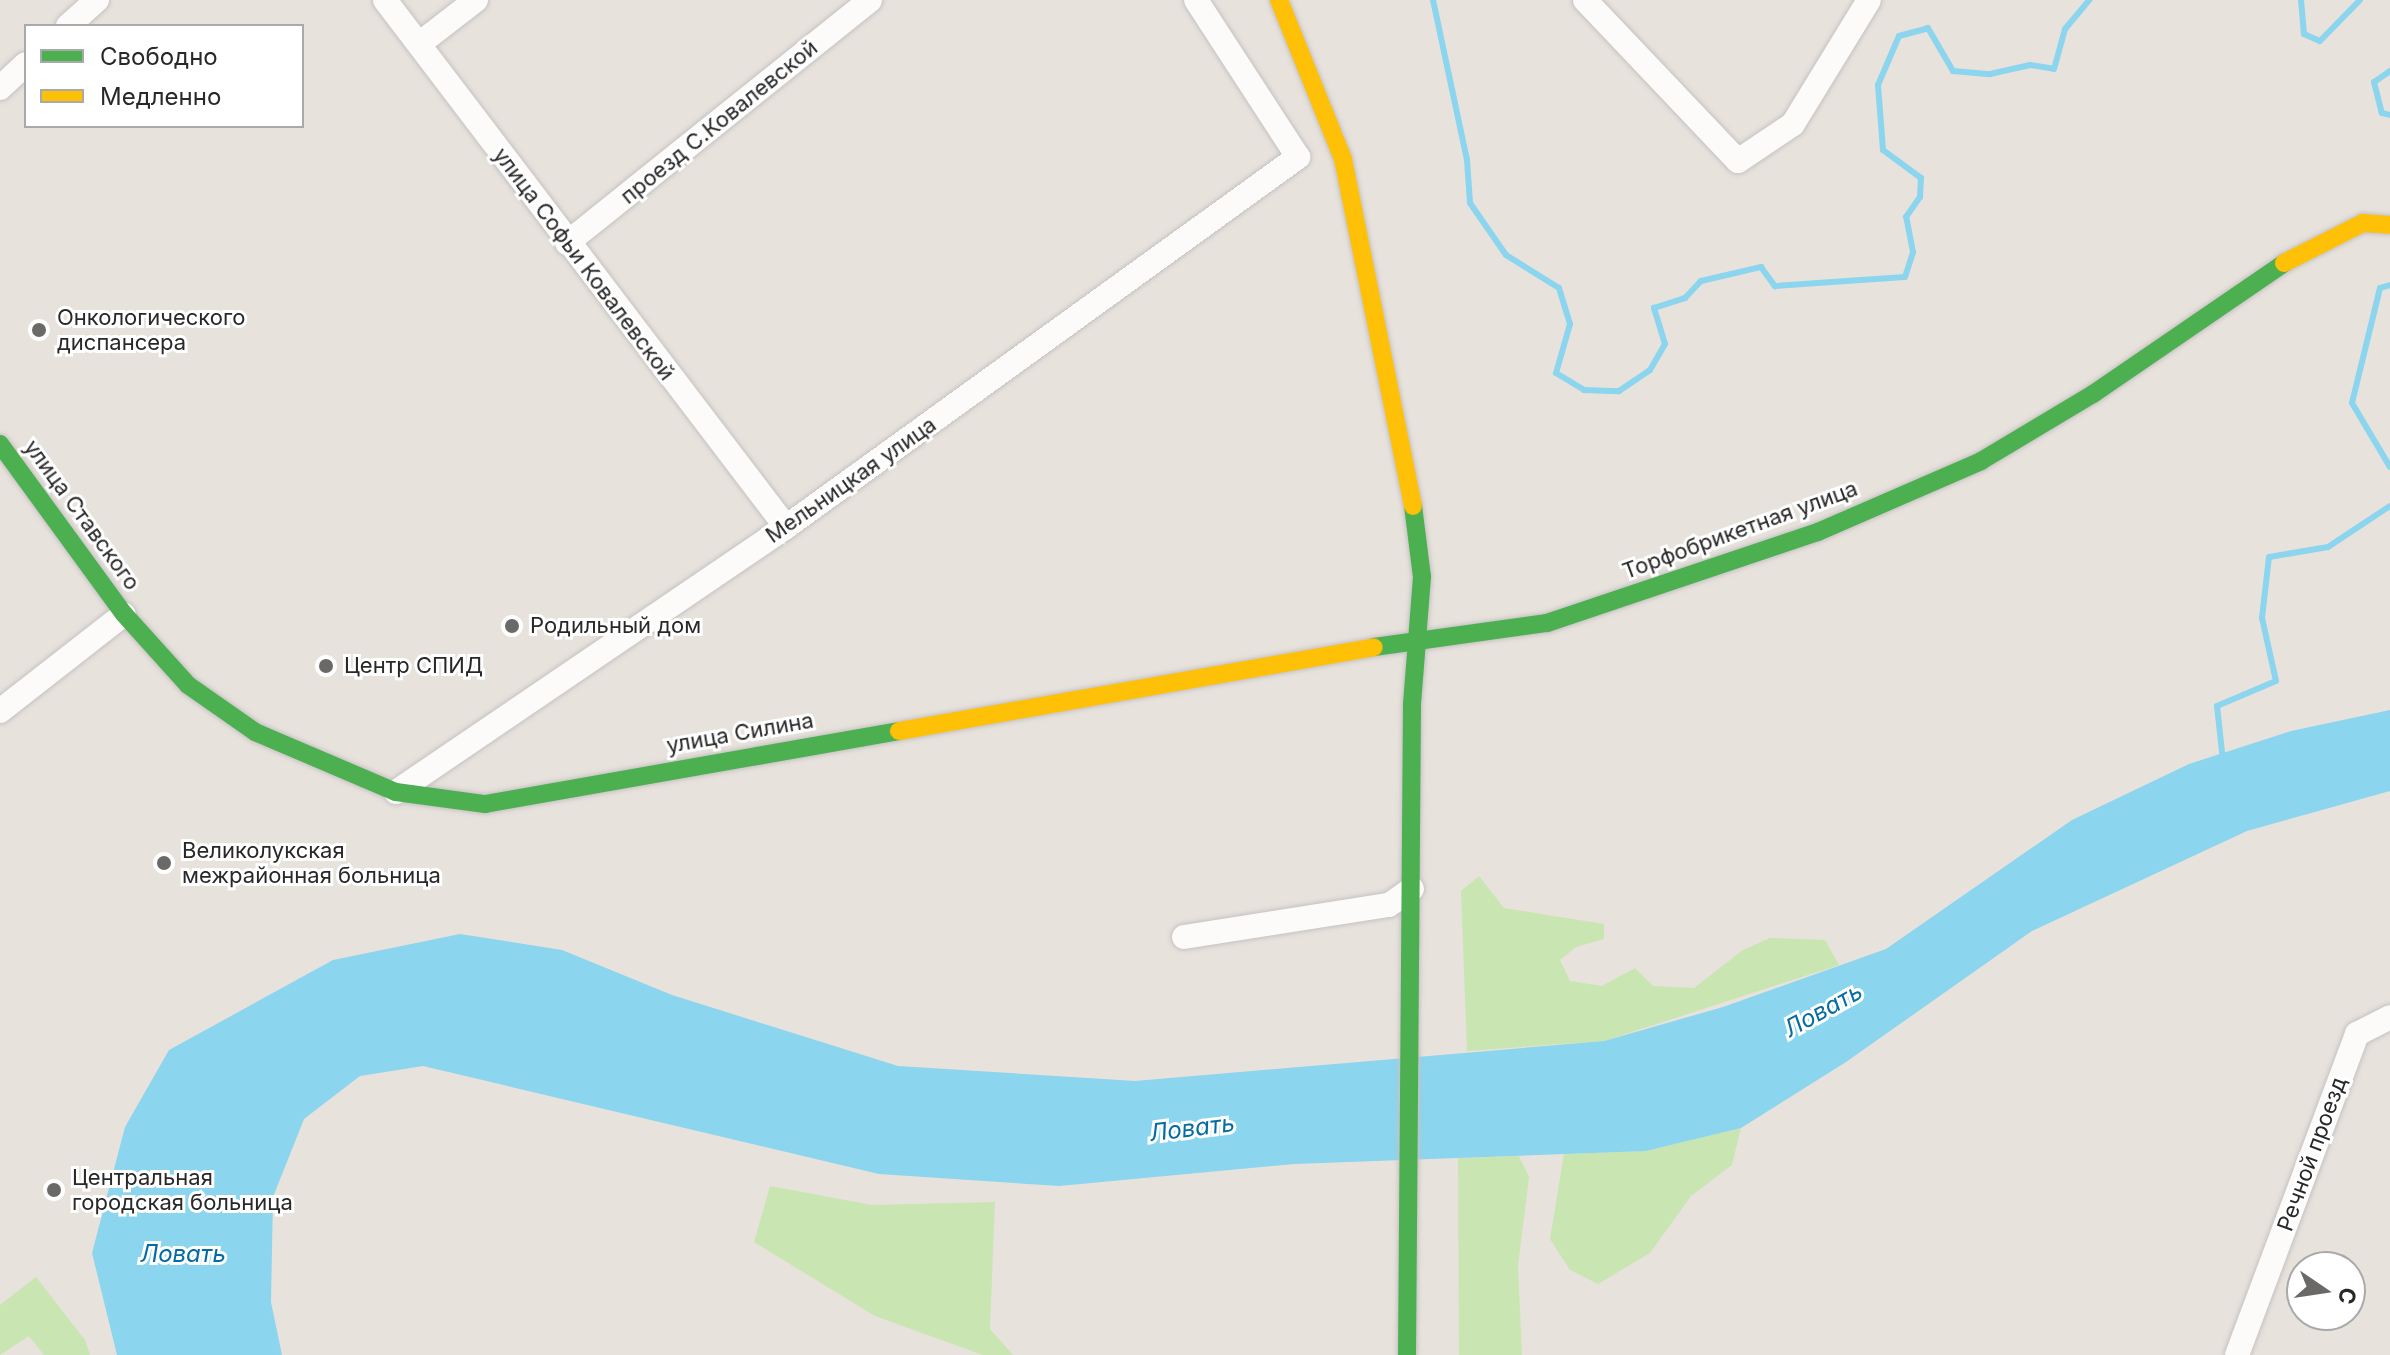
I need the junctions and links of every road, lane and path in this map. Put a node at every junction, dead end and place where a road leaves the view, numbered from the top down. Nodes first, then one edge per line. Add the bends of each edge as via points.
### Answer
1 (97, 0) edge
2 (385, 0) edge
3 (476, 0) edge
4 (870, 0) edge
5 (1196, 0) edge
6 (1279, 0) edge
7 (1585, 0) edge
8 (1869, 0) edge
9 (70, 24) edge
10 (419, 44) junction
11 (24, 66) edge
12 (0, 88) edge
13 (2390, 225) edge
14 (567, 243) junction
15 (0, 444) edge
16 (786, 527) junction
17 (124, 614) junction
18 (1418, 641) junction
19 (0, 711) edge
20 (396, 792) junction
21 (1412, 889) junction
22 (1184, 937) dead end
23 (2390, 1017) edge
24 (1407, 1355) edge
25 (2237, 1355) edge

1 - 9 street
2 - 10 street, улица Софьи Ковалевской
3 - 10 street
4 - 14 street, проезд С.Ковалевской
5 - 16 street, Мельницкая улица via 1298,157
6 - 18 street via 1343,159 1407,464 1422,577
7 - 8 street via 1738,161 1793,124
10 - 14 street, улица Софьи Ковалевской
11 - 12 street
13 - 18 street, Торфобрикетная улица via 2363,223 2258,276 2093,394 1981,461 1818,532 1547,623
14 - 16 street, улица Софьи Ковалевской
15 - 17 street, улица Ставского
16 - 20 street, Мельницкая улица
17 - 19 street
17 - 20 street, улица Силина via 188,685 255,732
18 - 20 street, улица Силина via 485,804
18 - 21 street via 1412,704
21 - 22 street via 1389,905
21 - 24 street
23 - 25 street, Речной проезд via 2357,1034

